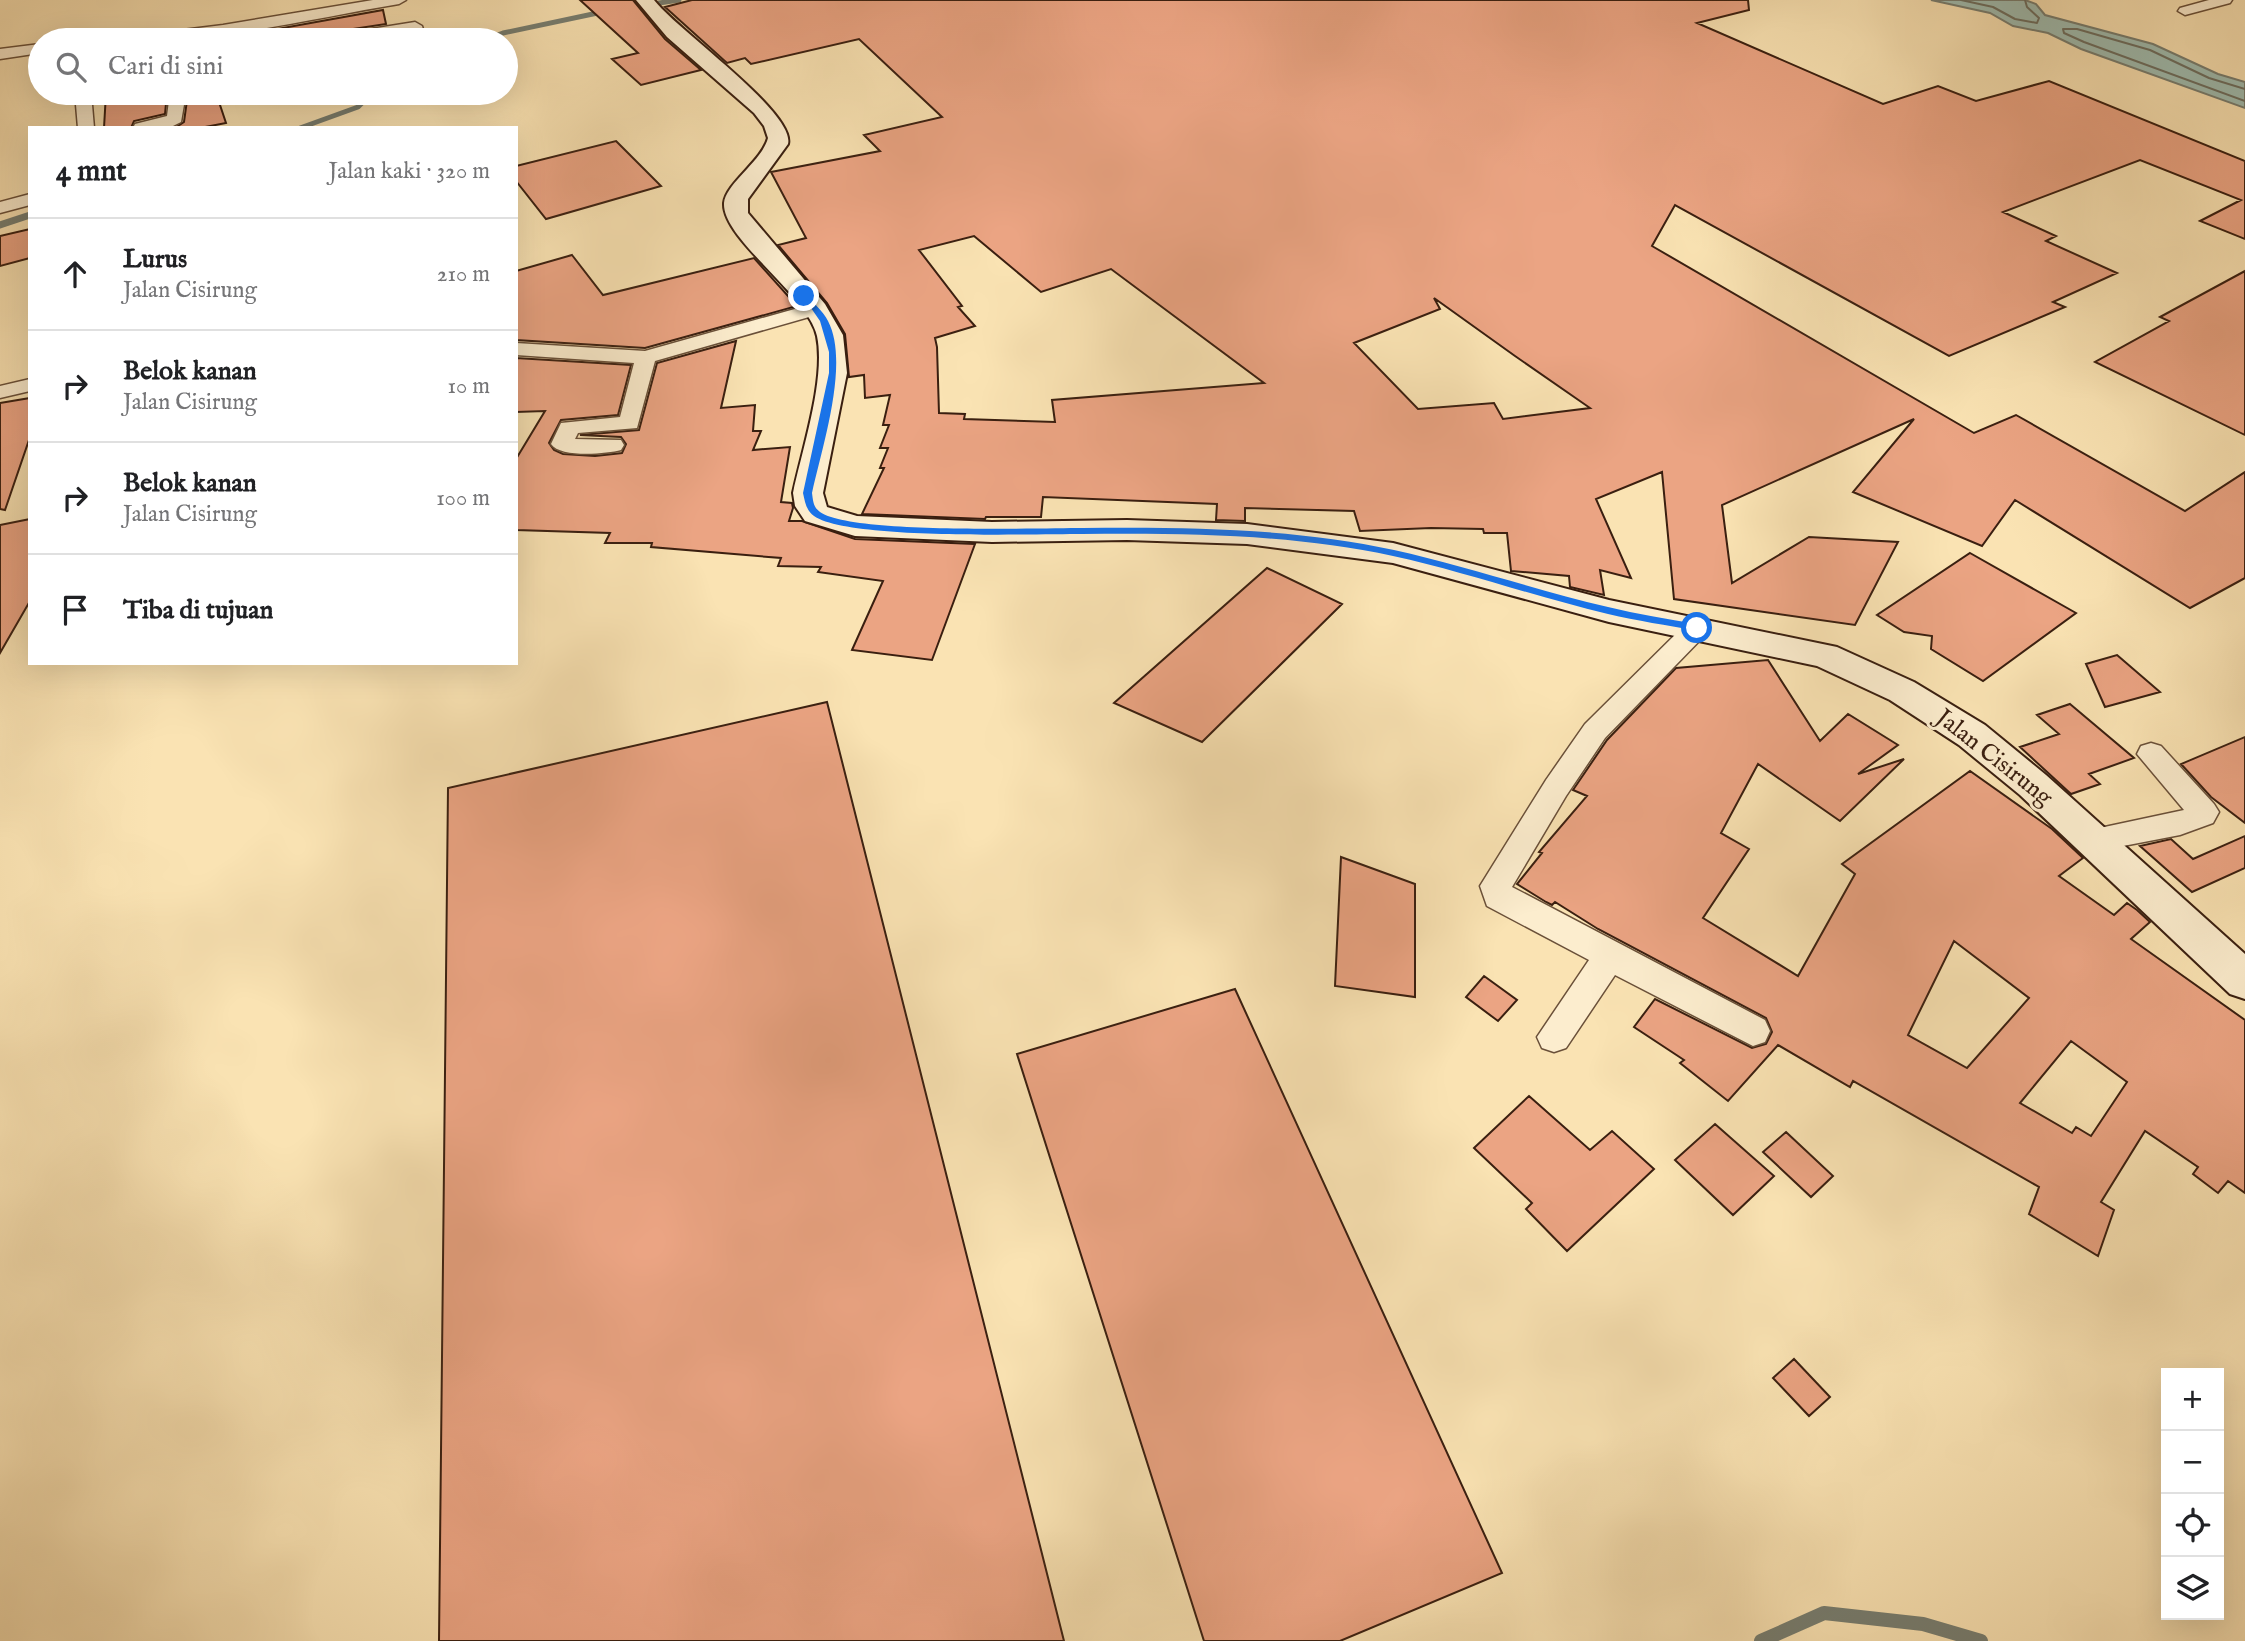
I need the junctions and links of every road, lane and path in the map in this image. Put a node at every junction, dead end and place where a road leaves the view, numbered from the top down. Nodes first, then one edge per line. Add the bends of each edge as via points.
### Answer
1 (398, 0) edge
2 (2225, 0) edge
3 (647, 3) edge
4 (2185, 11) dead end
5 (345, 24) dead end
6 (237, 28) edge
7 (320, 28) edge
8 (28, 50) edge
9 (0, 54) edge
10 (84, 105) edge
11 (177, 105) edge
12 (86, 126) edge
13 (155, 126) edge
14 (28, 201) edge
15 (0, 208) edge
16 (816, 309) junction
17 (518, 349) edge
18 (646, 357) junction
19 (28, 385) edge
20 (0, 392) edge
21 (613, 445) dead end
22 (1697, 628) junction
23 (2151, 754) dead end
24 (2091, 840) junction
25 (1610, 956) junction
26 (2245, 981) edge
27 (1753, 1031) dead end
28 (1554, 1037) dead end

1 - 6 street
2 - 4 street
3 - 16 main road, Jalan Cisirung via 662,24 763,111 778,132 777,145 736,199 736,213
5 - 7 street
8 - 9 street
10 - 12 street
11 - 13 street via 175,119
14 - 15 street
16 - 18 street
16 - 22 main road, Jalan Cisirung via 830,335 833,373 808,493 816,514 829,520 855,526 992,532 1127,530 1328,543 1392,552 1609,611
17 - 18 street
18 - 21 street via 629,423 573,427 562,444
19 - 20 street
22 - 24 main road, Jalan Cisirung via 1825,656 1902,691 1972,734
22 - 25 street via 1595,731 1496,886 1498,897
23 - 24 street via 2203,815
24 - 26 main road, Jalan Cisirung
25 - 27 street
25 - 28 street

